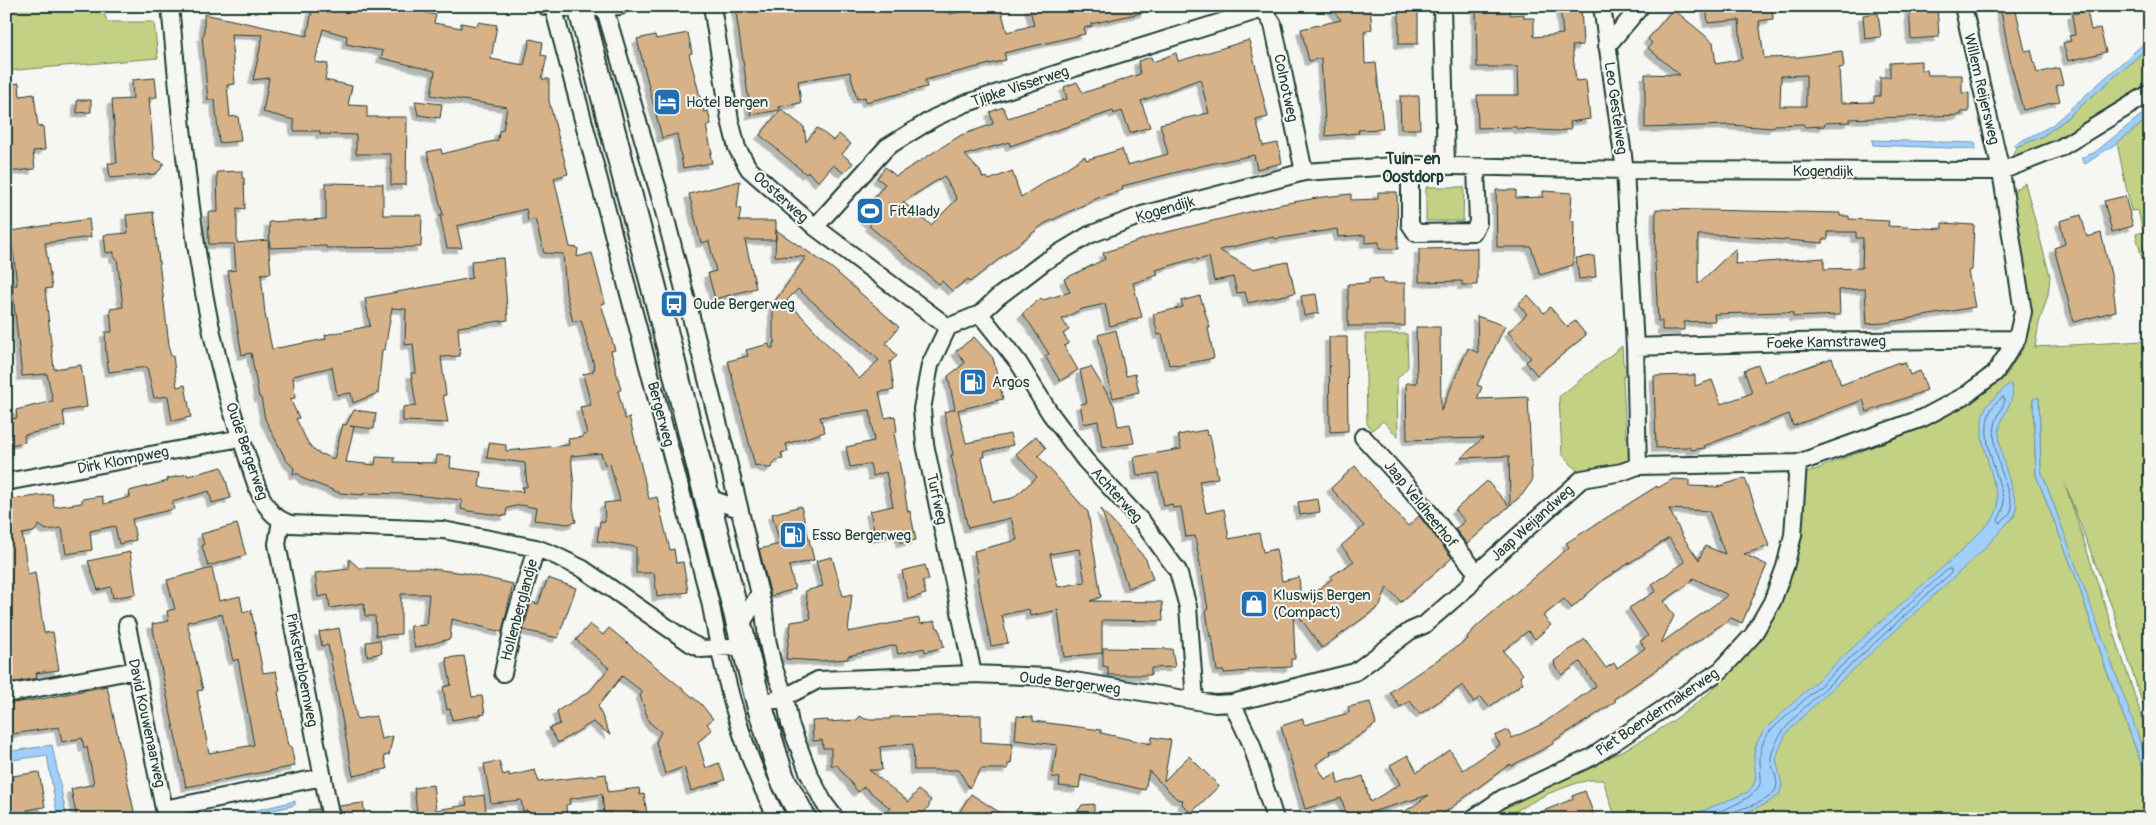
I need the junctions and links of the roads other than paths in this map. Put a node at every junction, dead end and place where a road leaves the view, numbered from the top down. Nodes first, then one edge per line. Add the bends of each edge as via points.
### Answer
1 (170, 6) edge
2 (609, 6) edge
3 (712, 6) edge
4 (1442, 6) edge
5 (1602, 6) edge
6 (1641, 6) edge
7 (1963, 6) edge
8 (550, 7) edge
9 (580, 8) edge
10 (1264, 8) edge
11 (1607, 46) junction
12 (2150, 93) edge
13 (1410, 165) junction
14 (1446, 165) junction
15 (1476, 167) junction
16 (1625, 170) junction
17 (2001, 171) junction
18 (1304, 172) junction
19 (815, 227) junction
20 (980, 314) junction
21 (948, 327) junction
22 (2017, 339) junction
23 (1635, 347) junction
24 (1363, 437) dead end
25 (240, 438) junction
26 (1798, 463) junction
27 (1638, 466) junction
28 (6, 482) edge
29 (706, 497) junction
30 (739, 509) junction
31 (281, 520) junction
32 (536, 548) junction
33 (1477, 573) junction
34 (760, 593) junction
35 (127, 625) dead end
36 (741, 636) junction
37 (719, 648) junction
38 (136, 670) junction
39 (503, 672) dead end
40 (973, 674) junction
41 (6, 694) edge
42 (785, 697) junction
43 (1194, 700) junction
44 (759, 704) junction
45 (1232, 704) junction
46 (323, 777) junction
47 (331, 819) edge
48 (778, 819) edge
49 (804, 819) edge
50 (836, 819) edge
51 (1274, 819) edge
52 (1472, 819) edge

1 - 25 street, Oude Bergerweg via 200,266 223,378
2 - 9 street
2 - 30 street
3 - 19 street, Oosterweg via 737,148 749,169
4 - 14 street
5 - 11 street, Leo Gestelweg
6 - 11 street, Leo Gestelweg
7 - 17 street, Willem Reijersweg
8 - 9 street
8 - 37 street, Bergerweg via 710,601
9 - 29 main road, Bergerweg
10 - 18 street, Colnotweg via 1273,24
10 - 19 street, Tjipke Visserweg via 964,104 934,118 887,147
11 - 16 street, Leo Gestelweg
12 - 17 street, Kogendijk via 2060,148
13 - 14 street, Kogendijk
13 - 15 street via 1410,224 1416,233 1473,232 1478,223
13 - 18 street, Kogendijk
14 - 15 street, Kogendijk
15 - 16 street, Kogendijk
16 - 17 street, Kogendijk
16 - 23 street
17 - 22 street, Willem Reijersweg via 2022,312
18 - 20 street, Kogendijk via 1142,214 1089,235 1044,262
19 - 21 street, Oosterweg
20 - 21 street, Kogendijk
20 - 43 street, Achterweg via 1018,362 1085,460 1143,523 1178,571 1188,607
21 - 40 street, Turfweg via 930,365 922,409 925,444
22 - 23 street, Foeke Kamstraweg
22 - 26 street, Jaap Weijandweg via 1995,372 1966,396 1923,418
23 - 27 street
24 - 33 street, Jaap Veldheerhof via 1413,492
25 - 28 street, Dirk Klompweg
25 - 31 street, Oude Bergerweg via 262,498 272,514
26 - 27 street, Jaap Weijandweg
26 - 52 street, Piet Boendermakerweg via 1794,535 1772,602 1753,635 1721,670 1592,757 1503,798
27 - 33 street, Jaap Weijandweg via 1582,479
29 - 30 street
29 - 36 main road, Bergerweg
30 - 34 street
31 - 32 street via 306,526 443,530
31 - 46 street, Pinksterbloemweg via 278,544
32 - 37 street via 582,569 690,643 702,649
32 - 39 street, Hollenberglandje
33 - 45 street, Jaap Weijandweg via 1470,586 1424,625 1410,631 1355,672
34 - 36 street
34 - 42 street via 773,666
35 - 38 street, David Kouwenaarweg
36 - 37 street
36 - 44 main road, Bergerweg
37 - 48 street, Bergerweg via 725,678 750,756
38 - 41 street
38 - 46 street, David Kouwenaarweg via 164,809
40 - 42 street, Oude Bergerweg via 818,680
40 - 43 street, Oude Bergerweg via 1050,677
42 - 44 street, Oude Bergerweg
42 - 50 street via 790,724 809,774
43 - 45 street, Oude Bergerweg
44 - 49 main road, Bergerweg via 782,778
45 - 51 street via 1251,744
46 - 47 street, Pinksterbloemweg

